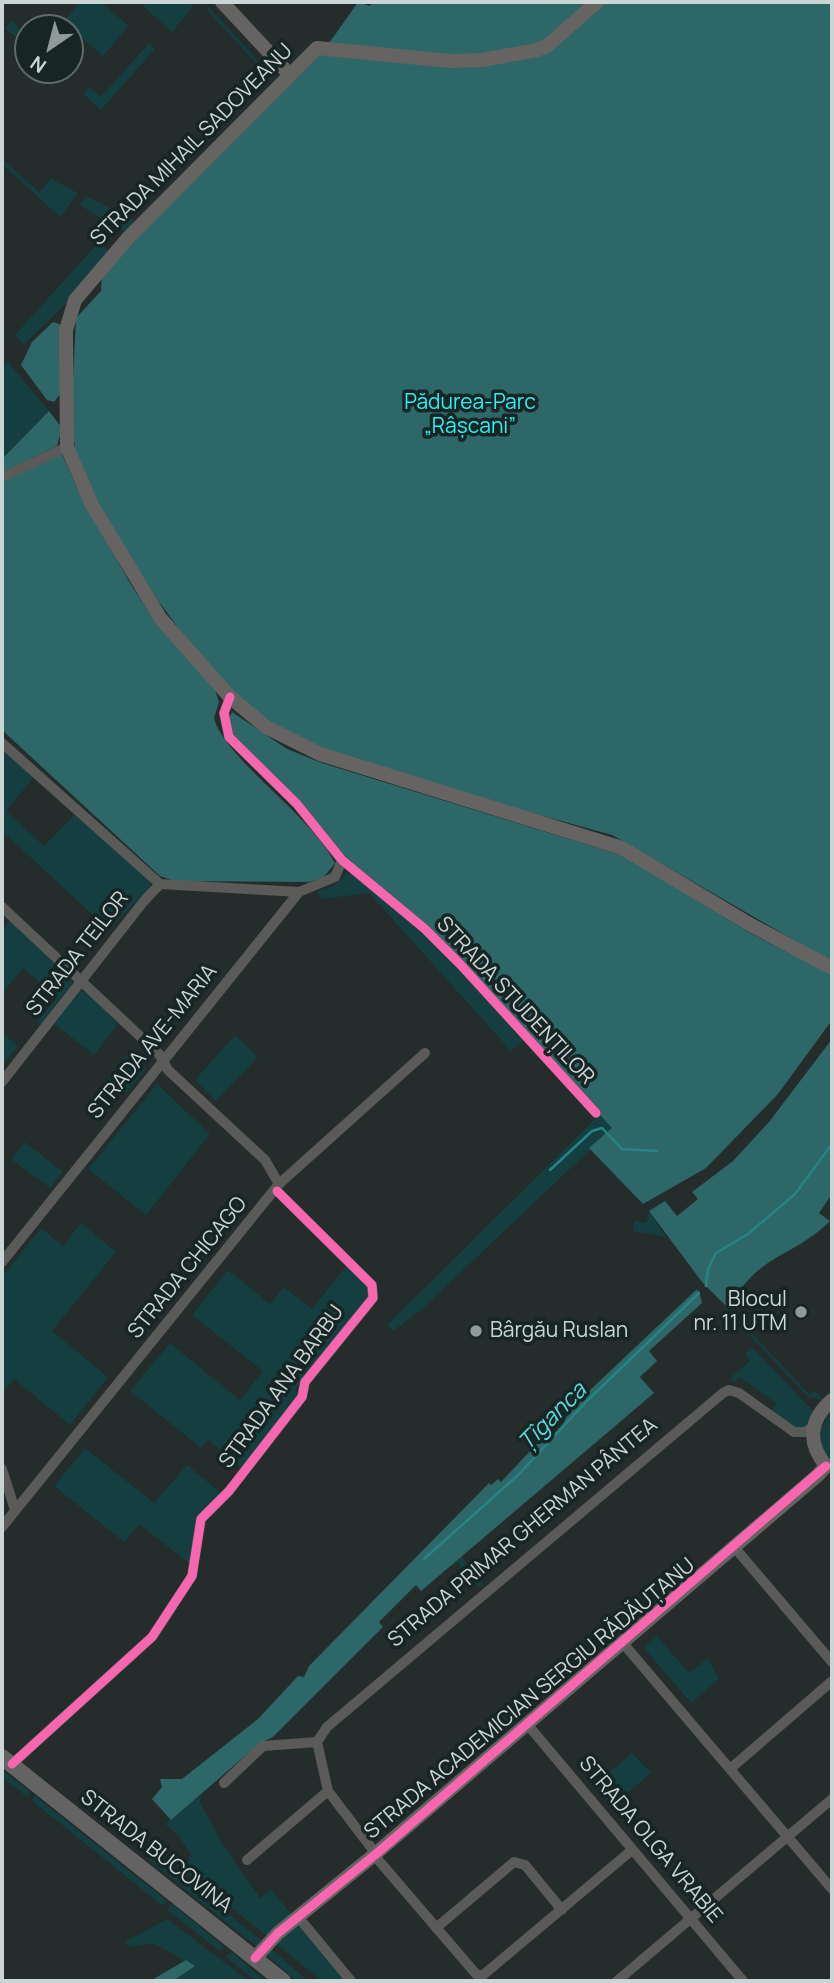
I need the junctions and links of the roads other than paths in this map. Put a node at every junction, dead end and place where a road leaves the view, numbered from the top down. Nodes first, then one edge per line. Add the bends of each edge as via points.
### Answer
1 (222, 2) edge
2 (597, 2) edge
3 (290, 75) junction
4 (67, 447) junction
5 (2, 477) edge
6 (230, 697) junction
7 (2, 743) edge
8 (342, 860) junction
9 (160, 884) junction
10 (299, 892) junction
11 (2, 907) edge
12 (832, 968) edge
13 (80, 982) junction
14 (425, 1053) dead end
15 (162, 1061) junction
16 (2, 1082) edge
17 (596, 1113) dead end
18 (278, 1187) junction
19 (2, 1262) edge
20 (832, 1400) edge
21 (813, 1427) junction
22 (2, 1469) edge
23 (829, 1469) edge
24 (9, 1491) junction
25 (28, 1494) junction
26 (15, 1510) junction
27 (2, 1527) edge
28 (735, 1548) junction
29 (622, 1642) junction
30 (832, 1662) edge
31 (832, 1681) edge
32 (527, 1724) junction
33 (317, 1741) junction
34 (7, 1761) edge
35 (730, 1769) junction
36 (224, 1783) dead end
37 (328, 1791) junction
38 (832, 1799) edge
39 (788, 1837) junction
40 (632, 1850) junction
41 (375, 1854) junction
42 (247, 1860) dead end
43 (832, 1889) edge
44 (562, 1910) junction
45 (299, 1918) junction
46 (691, 1919) junction
47 (436, 1928) junction
48 (255, 1958) junction
49 (283, 1981) edge
50 (351, 1981) edge
51 (617, 1981) edge
52 (743, 1981) edge

1 - 3 main road
2 - 3 main road, STRADA MIHAIL SADOVEANU via 554,41 537,50 450,61 317,48
3 - 4 main road, STRADA MIHAIL SADOVEANU via 128,238 75,300 66,330
4 - 5 street
4 - 6 main road via 92,505 161,620
6 - 8 street, STRADA STUDENȚILOR via 223,713 229,737 296,804
6 - 12 main road via 266,727 320,754 622,848
7 - 9 street
8 - 10 street, STRADA AVE-MARIA via 335,877
8 - 17 street, STRADA STUDENȚILOR via 425,929
9 - 10 street
9 - 13 street, STRADA TEILOR
10 - 15 street, STRADA AVE-MARIA
11 - 13 street
13 - 15 street
13 - 16 street, STRADA TEILOR
14 - 18 street, STRADA CHICAGO
15 - 18 street via 265,1160
15 - 19 street, STRADA AVE-MARIA
18 - 25 street, STRADA CHICAGO
18 - 34 street, STRADA ANA BARBU via 372,1284 373,1298 305,1382 302,1397 229,1492 201,1519 195,1568 159,1627
20 - 21 main road
21 - 23 main road via 814,1448
21 - 33 street, STRADA PRIMAR GHERMAN PÂNTEA via 794,1432 739,1393 723,1393 327,1727
22 - 24 street
23 - 28 main road, STRADA ACADEMICIAN SERGIU RĂDĂUȚANU
24 - 25 street via 14,1496
24 - 26 street
25 - 26 street, STRADA CHICAGO
26 - 27 street, STRADA CHICAGO
28 - 29 main road, STRADA ACADEMICIAN SERGIU RĂDĂUȚANU
28 - 30 street
29 - 32 main road, STRADA ACADEMICIAN SERGIU RĂDĂUȚANU
29 - 35 street
31 - 35 street
32 - 40 street, STRADA OLGA VRABIE
32 - 41 main road, STRADA ACADEMICIAN SERGIU RĂDĂUȚANU
33 - 36 street via 264,1746
33 - 37 street
34 - 48 main road, STRADA BUCOVINA
35 - 39 street
37 - 41 street
37 - 42 street
38 - 39 street
39 - 43 street
39 - 46 street
40 - 44 street
40 - 46 street, STRADA OLGA VRABIE
41 - 45 main road, STRADA ACADEMICIAN SERGIU RĂDĂUȚANU
41 - 47 street
44 - 47 street via 482,1976 475,1974
44 - 47 street via 525,1865 514,1861
45 - 48 main road, STRADA ACADEMICIAN SERGIU RĂDĂUȚANU
45 - 50 street
46 - 51 street
46 - 52 street, STRADA OLGA VRABIE
48 - 49 main road, STRADA BUCOVINA

